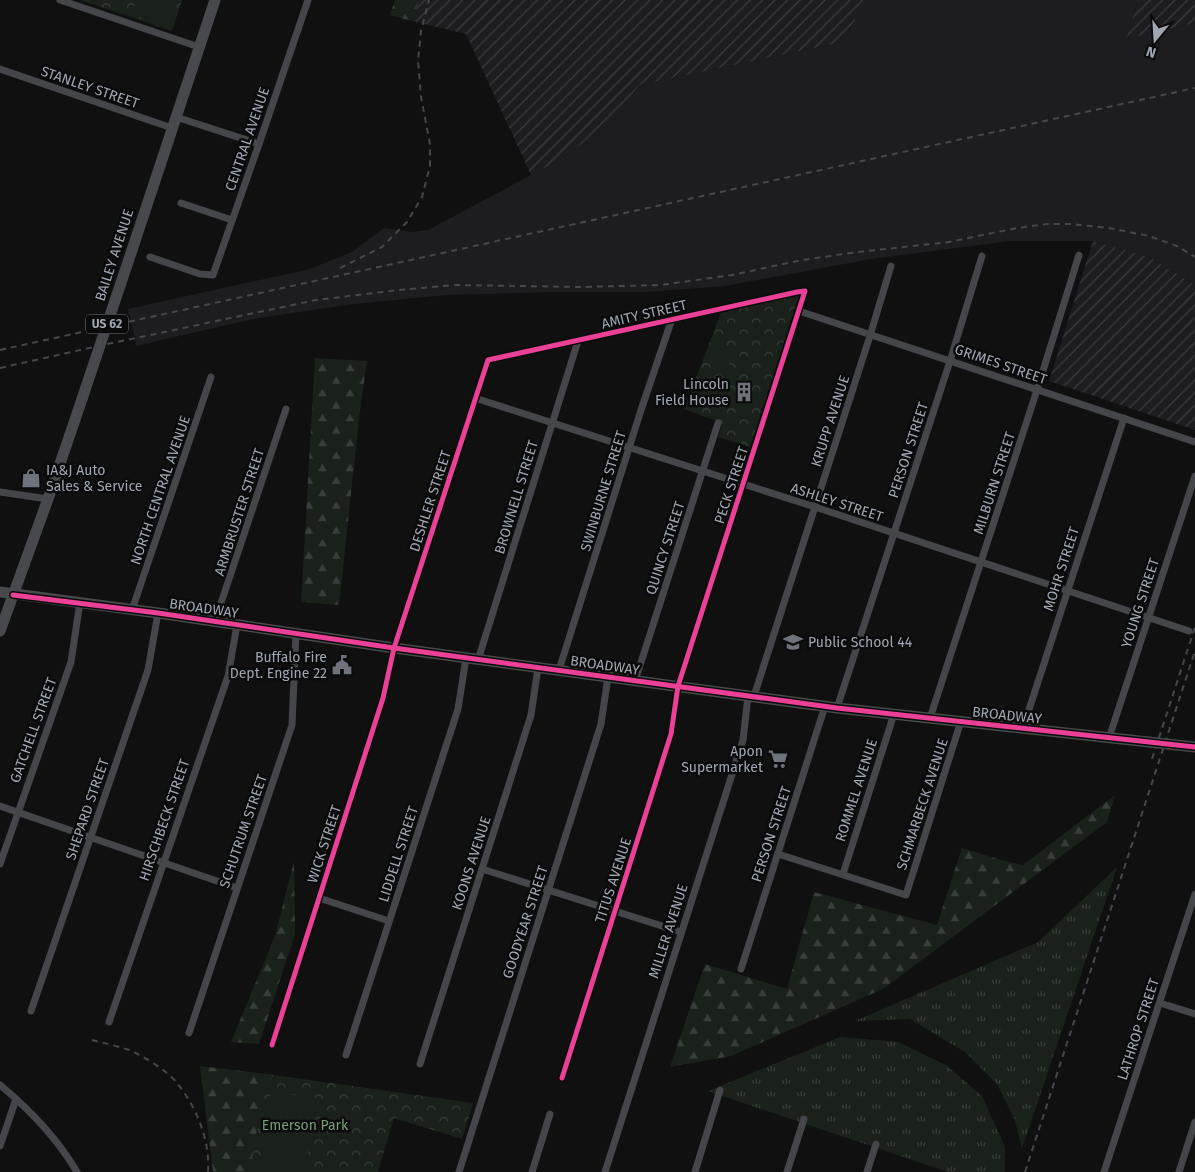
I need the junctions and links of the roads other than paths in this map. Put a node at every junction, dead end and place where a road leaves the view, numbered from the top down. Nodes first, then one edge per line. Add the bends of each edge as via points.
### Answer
1 (60, 0) edge
2 (215, 0) edge
3 (308, 0) edge
4 (199, 47) junction
5 (0, 69) edge
6 (174, 122) junction
7 (259, 144) junction
8 (181, 203) dead end
9 (232, 220) junction
10 (1079, 255) dead end
11 (982, 256) dead end
12 (150, 257) dead end
13 (892, 266) dead end
14 (805, 291) joint
15 (798, 311) junction
16 (672, 319) junction
17 (871, 334) junction
18 (578, 341) junction
19 (488, 360) joint
20 (950, 361) junction
21 (211, 377) dead end
22 (1037, 390) junction
23 (475, 398) junction
24 (286, 410) dead end
25 (1124, 418) junction
26 (552, 423) junction
27 (718, 423) dead end
28 (1195, 442) edge
29 (630, 447) junction
30 (702, 471) junction
31 (1195, 476) edge
32 (743, 484) junction
33 (0, 492) edge
34 (48, 499) junction
35 (814, 507) junction
36 (894, 534) junction
37 (981, 562) junction
38 (1068, 591) junction
39 (0, 592) edge
40 (13, 595) junction
41 (80, 602) junction
42 (132, 610) junction
43 (158, 613) junction
44 (1148, 617) junction
45 (214, 621) junction
46 (236, 625) junction
47 (0, 631) edge
48 (1189, 631) dead end
49 (296, 633) junction
50 (394, 648) junction
51 (472, 659) junction
52 (538, 668) junction
53 (559, 670) junction
54 (608, 677) junction
55 (635, 681) junction
56 (678, 686) junction
57 (751, 696) junction
58 (825, 706) junction
59 (838, 708) junction
60 (894, 714) junction
61 (930, 718) junction
62 (962, 721) junction
63 (1023, 728) junction
64 (1109, 738) junction
65 (1194, 745) edge
66 (0, 806) edge
67 (18, 812) junction
68 (90, 837) junction
69 (778, 854) junction
70 (163, 862) junction
71 (0, 864) edge
72 (482, 869) junction
73 (843, 874) junction
74 (237, 888) junction
75 (548, 890) junction
76 (1195, 894) edge
77 (318, 898) junction
78 (614, 910) junction
79 (389, 921) junction
80 (681, 932) junction
81 (741, 969) dead end
82 (1160, 1003) junction
83 (31, 1011) dead end
84 (1195, 1014) edge
85 (109, 1022) dead end
86 (188, 1033) dead end
87 (272, 1045) dead end
88 (346, 1055) dead end
89 (420, 1064) dead end
90 (562, 1078) dead end
91 (0, 1085) edge
92 (720, 1090) dead end
93 (16, 1099) junction
94 (550, 1114) dead end
95 (804, 1119) dead end
96 (1195, 1122) edge
97 (876, 1144) dead end
98 (0, 1146) edge
99 (77, 1172) edge
100 (459, 1172) edge
101 (532, 1172) edge
102 (605, 1172) edge
103 (694, 1172) edge
104 (788, 1172) edge
105 (867, 1172) edge
106 (1104, 1172) edge
107 (1179, 1172) edge

1 - 4 street
2 - 4 main road, BAILEY AVENUE / US 62
3 - 7 street, CENTRAL AVENUE
4 - 6 main road, BAILEY AVENUE / US 62
5 - 6 street, STANLEY STREET
6 - 7 street, STANLEY STREET
6 - 34 main road, BAILEY AVENUE / US 62, bridge
7 - 9 street, CENTRAL AVENUE
8 - 9 street
9 - 12 street, CENTRAL AVENUE via 213,275 200,274
10 - 22 street, MILBURN STREET
11 - 20 street, PERSON STREET
13 - 17 street, KRUPP AVENUE
14 - 15 street, PECK STREET
14 - 16 street, AMITY STREET
15 - 17 street, GRIMES STREET
15 - 32 street, PECK STREET
16 - 18 street, AMITY STREET
16 - 29 street, SWINBURNE STREET
17 - 20 street, GRIMES STREET
17 - 35 street, KRUPP AVENUE
18 - 19 street, AMITY STREET
18 - 26 street, BROWNELL STREET
19 - 23 street, DESHLER STREET
20 - 22 street, GRIMES STREET
20 - 36 street, PERSON STREET
21 - 42 street, NORTH CENTRAL AVENUE
22 - 25 street, GRIMES STREET
22 - 37 street, MILBURN STREET
23 - 26 street, ASHLEY STREET
23 - 50 street, DESHLER STREET
24 - 45 street, ARMBRUSTER STREET
25 - 28 street, GRIMES STREET
25 - 38 street, MOHR STREET
26 - 29 street, ASHLEY STREET
26 - 51 street, BROWNELL STREET
27 - 30 street, QUINCY STREET
29 - 30 street, ASHLEY STREET
29 - 53 street, SWINBURNE STREET
30 - 32 street, ASHLEY STREET
30 - 55 street, QUINCY STREET
31 - 44 street, YOUNG STREET
32 - 35 street, ASHLEY STREET
32 - 56 street, PECK STREET
33 - 34 street
34 - 40 main road, BAILEY AVENUE / US 62
35 - 36 street, ASHLEY STREET
35 - 57 street, KRUPP AVENUE
36 - 37 street, ASHLEY STREET
36 - 59 street, PERSON STREET
37 - 38 street, ASHLEY STREET
37 - 61 street, MILBURN STREET
38 - 44 street, ASHLEY STREET
38 - 63 street, MOHR STREET
39 - 40 main road, BROADWAY
40 - 41 main road, BROADWAY
40 - 47 main road, BAILEY AVENUE / US 62
41 - 42 main road, BROADWAY
41 - 67 street, GATCHELL STREET via 71,662
42 - 43 main road, BROADWAY
43 - 45 main road, BROADWAY
43 - 68 street, SHEPARD STREET via 148,670
44 - 48 street, ASHLEY STREET
44 - 64 street, YOUNG STREET
45 - 46 main road, BROADWAY
46 - 49 main road, BROADWAY
46 - 70 street, HIRSCHBECK STREET via 228,676
49 - 50 main road, BROADWAY
49 - 74 street, SCHUTRUM STREET via 292,725
50 - 51 main road, BROADWAY
50 - 77 street, WICK STREET via 383,698
51 - 52 main road, BROADWAY
51 - 79 street, LIDDELL STREET
52 - 53 main road, BROADWAY
52 - 72 street, KOONS AVENUE via 531,715
53 - 54 main road, BROADWAY
54 - 55 main road, BROADWAY
54 - 75 street, GOODYEAR STREET via 601,724
55 - 56 main road, BROADWAY
56 - 57 main road, BROADWAY
56 - 78 street, TITUS AVENUE via 672,734
57 - 58 main road, BROADWAY
57 - 80 street, MILLER AVENUE via 742,740
58 - 59 main road, BROADWAY
58 - 69 street, PERSON STREET
59 - 60 main road, BROADWAY
60 - 61 main road, BROADWAY
60 - 73 street, ROMMEL AVENUE
61 - 62 main road, BROADWAY
62 - 63 main road, BROADWAY
62 - 73 street, SCHMARBECK AVENUE via 906,894
63 - 64 main road, BROADWAY
64 - 65 main road, BROADWAY
66 - 67 street
67 - 68 street
67 - 71 street, GATCHELL STREET
68 - 70 street
68 - 83 street, SHEPARD STREET
69 - 73 street
69 - 81 street, PERSON STREET
70 - 74 street
70 - 85 street, HIRSCHBECK STREET
72 - 75 street
72 - 89 street, KOONS AVENUE
74 - 86 street, SCHUTRUM STREET
75 - 78 street
75 - 100 street, GOODYEAR STREET
76 - 82 street, LATHROP STREET
77 - 79 street
77 - 87 street, WICK STREET
78 - 80 street
78 - 90 street, TITUS AVENUE
79 - 88 street, LIDDELL STREET
80 - 102 street, MILLER AVENUE
82 - 84 street
82 - 106 street, LATHROP STREET
91 - 93 street
92 - 103 street
93 - 98 street
93 - 99 street via 48,1131
94 - 101 street
95 - 104 street
96 - 107 street
97 - 105 street

